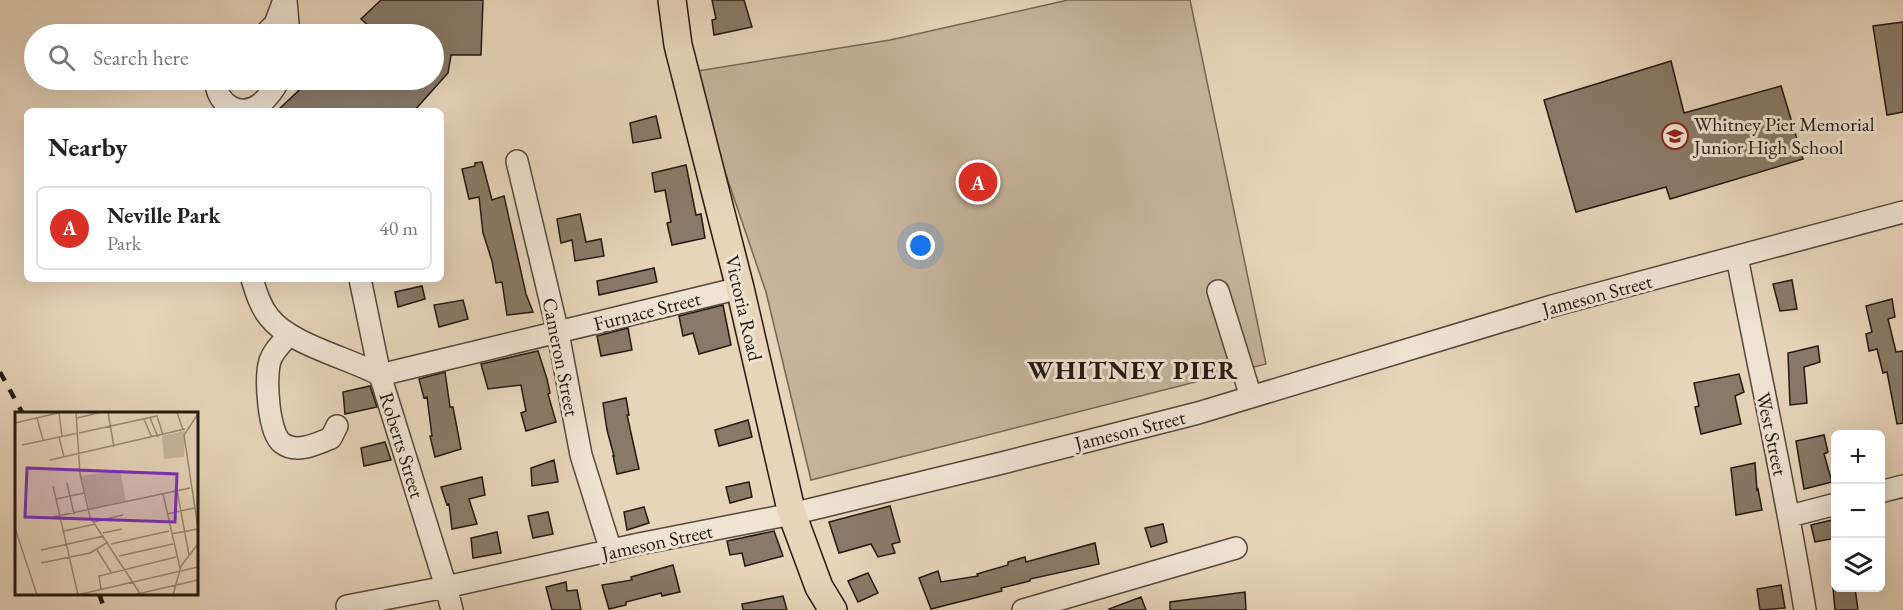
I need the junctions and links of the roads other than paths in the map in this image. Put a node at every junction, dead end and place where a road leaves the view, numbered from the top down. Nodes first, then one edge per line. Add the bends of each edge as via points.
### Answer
1 (285, 0) edge
2 (672, 0) edge
3 (275, 24) edge
4 (288, 24) edge
5 (217, 90) edge
6 (274, 90) edge
7 (233, 108) edge
8 (254, 108) edge
9 (518, 161) dead end
10 (1903, 213) edge
11 (1737, 257) junction
12 (253, 282) edge
13 (361, 282) edge
14 (740, 288) junction
15 (1218, 291) dead end
16 (558, 333) junction
17 (289, 335) junction
18 (380, 375) junction
19 (1251, 397) junction
20 (337, 426) dead end
21 (1903, 486) edge
22 (1885, 491) edge
23 (1831, 505) edge
24 (792, 514) junction
25 (1790, 516) junction
26 (1236, 548) dead end
27 (611, 551) junction
28 (446, 587) junction
29 (347, 606) dead end
30 (452, 610) edge
31 (833, 610) edge
32 (1023, 610) edge
33 (1805, 610) edge

1 - 3 street
1 - 4 street
2 - 14 main road, Victoria Road via 678,45
5 - 7 street via 219,97
6 - 8 street
9 - 16 street, Cameron Street
10 - 11 street, Jameson Street
11 - 19 street, Jameson Street via 1552,306
11 - 25 street, West Street
12 - 17 street via 270,318
13 - 18 street, Roberts Street
14 - 16 street, Furnace Street
14 - 24 main road, Victoria Road
15 - 19 street
16 - 18 street, Furnace Street
16 - 27 street, Cameron Street via 581,455
17 - 18 street
17 - 20 street via 270,362 269,399 274,433 282,444 297,448 331,438
18 - 28 street, Roberts Street
19 - 24 street, Jameson Street
21 - 22 street
23 - 25 street
24 - 27 street, Jameson Street
24 - 31 main road, Victoria Road via 819,587
25 - 33 street, West Street
26 - 32 street
27 - 28 street, Jameson Street
28 - 29 street, Jameson Street
28 - 30 street, Roberts Street

